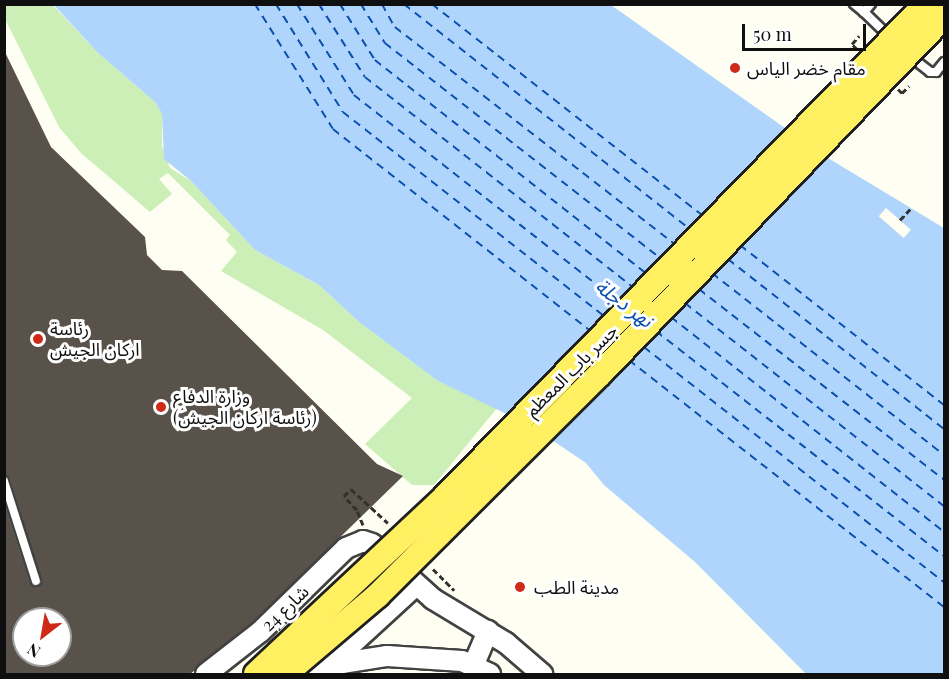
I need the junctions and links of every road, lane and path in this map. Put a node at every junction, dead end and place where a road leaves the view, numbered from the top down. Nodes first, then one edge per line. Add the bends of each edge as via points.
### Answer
1 (854, 4) edge
2 (871, 4) edge
3 (926, 4) edge
4 (864, 12) junction
5 (945, 16) edge
6 (859, 36) dead end
7 (857, 49) dead end
8 (945, 62) edge
9 (911, 208) dead end
10 (900, 220) dead end
11 (4, 481) edge
12 (363, 541) junction
13 (411, 546) junction
14 (36, 580) dead end
15 (415, 586) junction
16 (459, 595) dead end
17 (488, 631) junction
18 (480, 671) edge
19 (206, 675) edge
20 (256, 675) edge
21 (285, 675) edge
22 (318, 675) edge
23 (542, 675) edge

1 - 4 lane
2 - 4 lane
3 - 13 main road, جسر باب المعظم, bridge
4 - 8 lane via 923,69 936,72
5 - 13 main road, جسر باب المعظم, bridge via 601,373
6 - 7 path via 852,44
9 - 10 path
11 - 14 lane
12 - 13 path via 363,520 344,496 351,489
12 - 15 street via 372,544
12 - 19 street, شارع 24 via 346,548 261,632
13 - 16 path
13 - 20 main road, جسر باب المعظم, bridge
13 - 21 main road, جسر باب المعظم, bridge
15 - 17 street
15 - 22 street
17 - 18 street
17 - 23 street
18 - 22 street via 387,656 342,663

